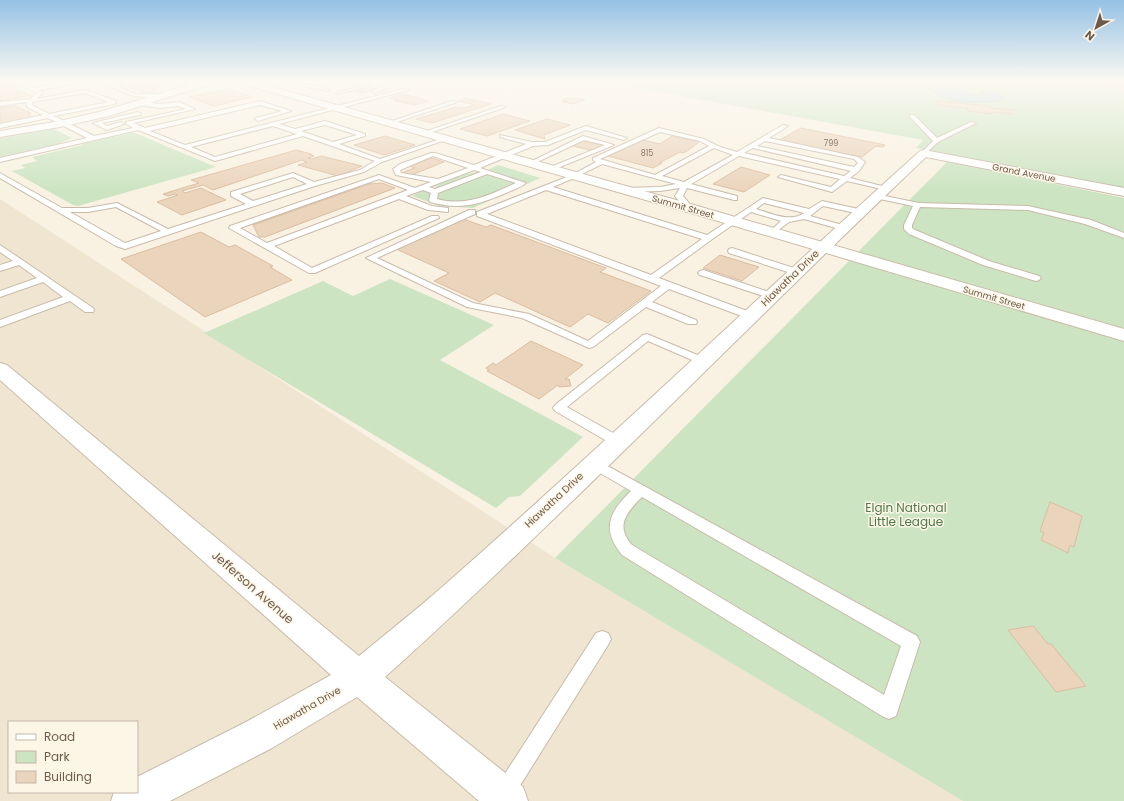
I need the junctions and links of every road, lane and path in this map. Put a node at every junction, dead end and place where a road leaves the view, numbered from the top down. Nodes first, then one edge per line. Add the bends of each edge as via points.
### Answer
1 (38, 118) edge
2 (54, 118) edge
3 (87, 118) edge
4 (110, 118) edge
5 (149, 118) edge
6 (194, 118) edge
7 (260, 118) edge
8 (294, 118) edge
9 (373, 118) edge
10 (403, 118) edge
11 (468, 118) edge
12 (915, 118) edge
13 (63, 123) junction
14 (128, 123) junction
15 (389, 123) junction
16 (972, 123) dead end
17 (272, 124) junction
18 (596, 124) dead end
19 (0, 126) edge
20 (785, 126) dead end
21 (139, 128) junction
22 (586, 128) junction
23 (145, 130) junction
24 (295, 131) junction
25 (424, 133) junction
26 (0, 134) edge
27 (303, 134) junction
28 (502, 136) dead end
29 (93, 138) junction
30 (624, 138) dead end
31 (445, 139) junction
32 (764, 139) junction
33 (936, 141) junction
34 (334, 144) junction
35 (532, 144) junction
36 (714, 146) junction
37 (751, 146) junction
38 (185, 147) junction
39 (692, 150) dead end
40 (568, 153) junction
41 (924, 153) junction
42 (738, 154) junction
43 (505, 156) junction
44 (0, 160) edge
45 (380, 161) junction
46 (601, 162) junction
47 (531, 163) junction
48 (462, 164) junction
49 (474, 167) junction
50 (796, 167) junction
51 (448, 169) dead end
52 (550, 169) junction
53 (857, 170) junction
54 (440, 172) dead end
55 (487, 172) junction
56 (0, 175) edge
57 (574, 176) junction
58 (426, 177) junction
59 (656, 177) junction
60 (846, 179) junction
61 (438, 181) junction
62 (313, 184) junction
63 (685, 185) junction
64 (422, 187) junction
65 (545, 187) junction
66 (414, 190) junction
67 (624, 190) junction
68 (882, 192) junction
69 (1124, 192) edge
70 (435, 194) junction
71 (399, 196) junction
72 (734, 198) dead end
73 (252, 204) junction
74 (916, 205) junction
75 (689, 208) junction
76 (60, 209) junction
77 (751, 210) junction
78 (860, 212) junction
79 (476, 213) junction
80 (807, 215) junction
81 (434, 218) dead end
82 (787, 220) junction
83 (732, 221) junction
84 (843, 228) junction
85 (168, 232) junction
86 (772, 233) junction
87 (1124, 236) edge
88 (708, 238) junction
89 (267, 246) junction
90 (822, 247) junction
91 (0, 248) edge
92 (732, 251) dead end
93 (20, 262) junction
94 (0, 268) edge
95 (797, 272) junction
96 (703, 273) dead end
97 (1036, 278) dead end
98 (44, 279) junction
99 (652, 279) junction
100 (668, 285) junction
101 (0, 294) edge
102 (772, 296) junction
103 (71, 297) junction
104 (645, 303) junction
105 (89, 310) dead end
106 (751, 316) junction
107 (692, 322) dead end
108 (0, 324) edge
109 (1124, 335) edge
110 (704, 361) junction
111 (0, 369) edge
112 (617, 441) junction
113 (593, 463) junction
114 (640, 490) junction
115 (602, 639) dead end
116 (360, 678) junction
117 (506, 798) edge
118 (130, 801) edge

1 - 19 lane
2 - 13 lane
3 - 13 street
4 - 14 lane via 96,123 107,128
5 - 14 lane
6 - 23 lane
7 - 17 lane via 258,119
8 - 17 lane
9 - 15 street, Summit Street
10 - 15 lane
11 - 25 lane
12 - 33 lane
13 - 26 street
13 - 29 lane
14 - 21 lane
15 - 25 street, Summit Street
16 - 33 lane, Hiawatha Drive
17 - 24 lane
17 - 38 lane
18 - 22 lane
20 - 32 lane
21 - 23 lane
21 - 29 lane
22 - 30 lane
22 - 35 lane via 546,144
23 - 38 lane
24 - 27 lane
24 - 34 lane via 325,123 363,135
25 - 31 street, Summit Street
27 - 34 lane
27 - 38 lane via 215,159
28 - 35 lane
29 - 44 lane
31 - 43 street, Summit Street
31 - 45 lane
32 - 37 lane
32 - 53 lane via 859,159 862,164
33 - 41 lane, Hiawatha Drive
34 - 45 lane
35 - 43 lane
36 - 39 lane
36 - 42 lane
36 - 46 lane via 702,140 659,130 595,159
36 - 59 lane via 670,165
37 - 42 lane
37 - 53 lane
40 - 40 lane via 591,154 610,145 583,138 563,146
40 - 47 lane
40 - 52 lane
41 - 68 street, Hiawatha Drive
41 - 69 street, Grand Avenue
42 - 50 lane
42 - 63 lane
43 - 47 street, Summit Street
43 - 49 lane
45 - 62 lane via 362,171
46 - 57 lane
46 - 59 lane
47 - 52 street, Summit Street
48 - 49 lane
48 - 51 lane
48 - 58 lane via 433,154 402,165 396,170 398,174 407,177
49 - 55 lane
49 - 61 lane
50 - 60 lane
50 - 60 lane via 781,177 832,190
52 - 57 street, Summit Street
53 - 60 lane
54 - 58 lane
55 - 70 lane
55 - 70 lane via 522,183 503,187 462,203 450,203
56 - 76 lane
57 - 65 lane
57 - 67 street, Summit Street
58 - 61 lane
59 - 63 lane
60 - 68 lane
61 - 64 lane
62 - 73 lane
62 - 73 lane via 293,175 234,194
63 - 67 lane via 655,190
63 - 72 lane
63 - 75 lane via 679,196
64 - 66 lane
64 - 70 lane
65 - 79 lane
65 - 88 lane
66 - 71 lane
66 - 89 lane via 379,177 233,228
67 - 75 street, Summit Street
68 - 74 lane
68 - 78 street, Hiawatha Drive
71 - 79 lane via 434,209
71 - 89 lane
73 - 85 lane
74 - 87 lane via 1028,208 1088,222
74 - 97 lane via 908,225 912,232 986,263
75 - 83 street, Summit Street
76 - 85 lane via 84,210 117,205
76 - 85 lane via 123,246
77 - 80 lane via 763,200
77 - 82 lane
77 - 83 lane
78 - 80 lane via 822,203
78 - 84 street, Hiawatha Drive
79 - 99 lane
79 - 104 lane via 370,258 470,305 526,316 589,345
80 - 82 lane
80 - 84 lane
81 - 89 lane via 312,271
82 - 86 lane
83 - 86 street, Summit Street
83 - 88 lane
84 - 90 street, Hiawatha Drive
86 - 90 street, Summit Street
88 - 99 lane
90 - 95 street, Hiawatha Drive
90 - 109 street, Summit Street
91 - 93 lane
92 - 95 lane
93 - 94 lane
93 - 98 lane
95 - 102 street, Hiawatha Drive
96 - 102 lane
98 - 101 lane
98 - 103 lane
99 - 100 lane
100 - 104 lane
100 - 106 lane
102 - 106 street, Hiawatha Drive
103 - 105 lane
103 - 108 lane
104 - 107 lane
106 - 110 street, Hiawatha Drive
110 - 112 street, Hiawatha Drive
110 - 112 lane via 647,337 559,408
111 - 116 street, Jefferson Avenue
112 - 113 street, Hiawatha Drive
113 - 114 lane
113 - 116 street, Hiawatha Drive via 459,591
114 - 114 lane via 623,509 615,524 621,544 627,550 889,709 911,642
115 - 117 lane
116 - 117 street, Jefferson Avenue
116 - 118 street, Hiawatha Drive via 259,735

